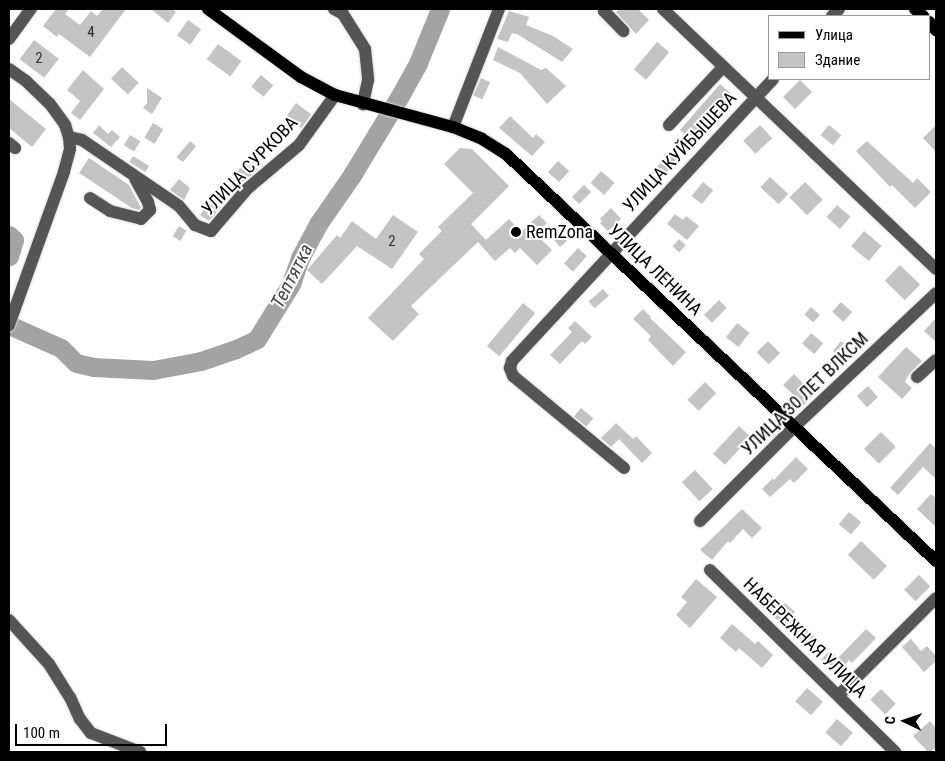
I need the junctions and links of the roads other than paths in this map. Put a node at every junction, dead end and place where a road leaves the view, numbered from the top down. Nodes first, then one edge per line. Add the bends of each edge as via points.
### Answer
1 (31, 9) edge
2 (208, 9) edge
3 (334, 9) edge
4 (499, 9) edge
5 (606, 9) edge
6 (663, 9) edge
7 (623, 31) dead end
8 (9, 39) edge
9 (723, 67) junction
10 (9, 69) edge
11 (772, 80) edge
12 (335, 95) junction
13 (755, 97) junction
14 (367, 105) junction
15 (669, 125) dead end
16 (453, 127) junction
17 (69, 137) junction
18 (133, 175) junction
19 (90, 198) dead end
20 (611, 252) junction
21 (936, 268) edge
22 (936, 293) edge
23 (9, 325) edge
24 (936, 360) edge
25 (917, 377) dead end
26 (794, 427) junction
27 (624, 468) dead end
28 (700, 521) dead end
29 (936, 561) edge
30 (710, 570) dead end
31 (936, 598) edge
32 (9, 620) edge
33 (839, 695) junction
34 (140, 752) edge
35 (895, 752) edge

1 - 8 street
2 - 12 main road, УЛИЦА ЛЕНИНА via 301,77
3 - 14 street via 343,14 365,49
4 - 16 street
5 - 7 street via 604,11
6 - 9 street
9 - 13 street
9 - 15 street
10 - 17 street via 50,104 65,125
11 - 13 street, УЛИЦА КУЙБЫШЕВА
12 - 14 main road, УЛИЦА ЛЕНИНА
12 - 18 street, УЛИЦА СУРКОВА via 299,145 247,189 211,231 195,225 178,206
13 - 20 street, УЛИЦА КУЙБЫШЕВА
13 - 21 street
14 - 16 main road, УЛИЦА ЛЕНИНА
16 - 20 main road, УЛИЦА ЛЕНИНА via 506,154
17 - 18 street via 82,140
17 - 23 street via 70,149 64,172
18 - 19 street via 150,210 141,220 110,211
20 - 26 main road, УЛИЦА ЛЕНИНА
20 - 27 street, УЛИЦА КУЙБЫШЕВА via 512,361 510,368 513,376
22 - 26 street, УЛИЦА 30 ЛЕТ ВЛКСМ
24 - 25 street
26 - 28 street, УЛИЦА 30 ЛЕТ ВЛКСМ
26 - 29 main road, УЛИЦА ЛЕНИНА
30 - 33 street, НАБЕРЕЖНАЯ УЛИЦА
31 - 33 street
32 - 34 street via 49,664 80,720 91,733
33 - 35 street, НАБЕРЕЖНАЯ УЛИЦА

